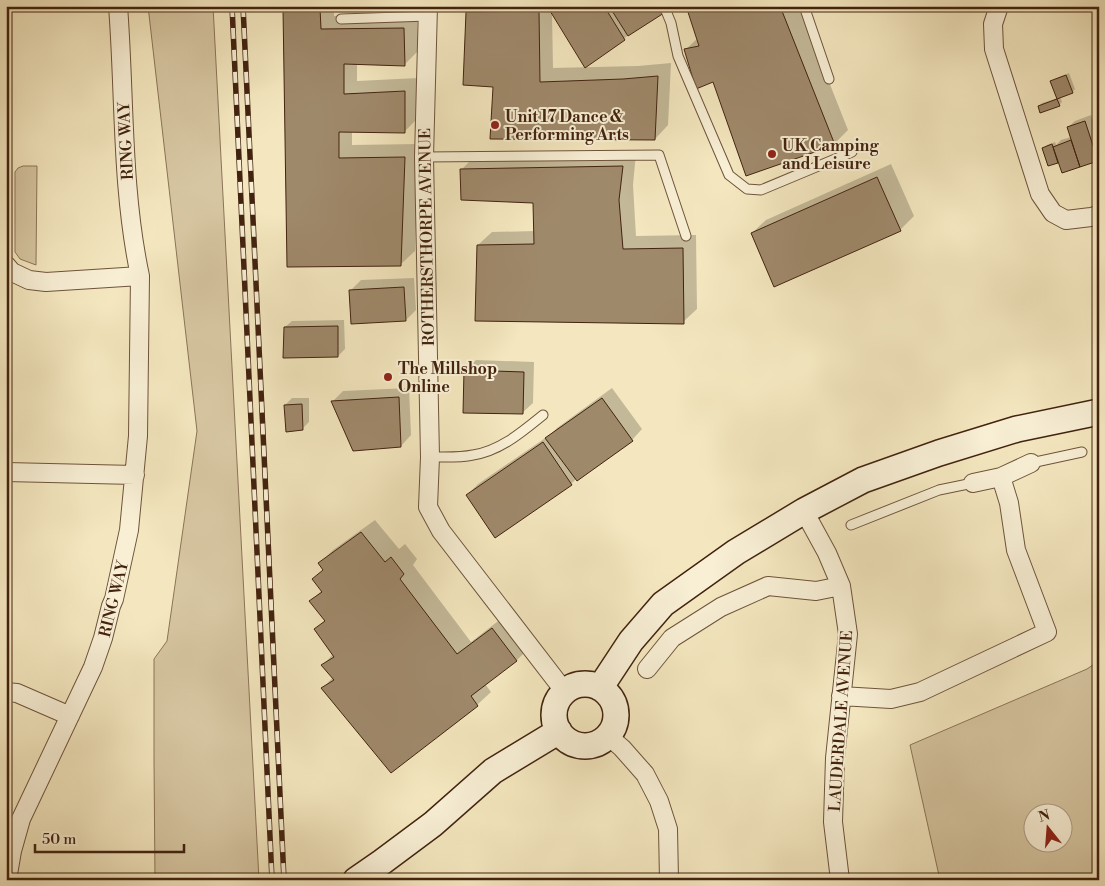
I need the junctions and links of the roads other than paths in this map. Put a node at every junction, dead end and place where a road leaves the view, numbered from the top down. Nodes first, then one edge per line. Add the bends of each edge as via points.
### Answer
1 (118, 6) edge
2 (664, 6) edge
3 (804, 6) edge
4 (999, 6) edge
5 (428, 11) edge
6 (340, 19) dead end
7 (829, 79) dead end
8 (852, 152) dead end
9 (424, 157) junction
10 (1099, 214) edge
11 (686, 236) dead end
12 (6, 265) edge
13 (140, 276) junction
14 (1099, 412) edge
15 (544, 415) dead end
16 (1082, 452) dead end
17 (430, 457) junction
18 (1031, 463) joint
19 (6, 472) edge
20 (135, 475) junction
21 (1001, 477) junction
22 (973, 483) joint
23 (804, 511) junction
24 (851, 526) dead end
25 (841, 586) junction
26 (647, 669) dead end
27 (600, 688) junction
28 (6, 692) edge
29 (565, 692) junction
30 (842, 696) junction
31 (70, 716) junction
32 (559, 731) junction
33 (608, 736) junction
34 (7, 880) edge
35 (356, 880) edge
36 (669, 880) edge
37 (840, 880) edge

1 - 13 street, RING WAY via 125,160
2 - 8 lane via 678,56 729,175 747,189 762,190
3 - 7 lane
4 - 10 street via 993,24 994,49 1040,194 1053,213 1066,220
5 - 6 lane
5 - 9 street, ROTHERSTHORPE AVENUE
9 - 11 lane via 659,155
9 - 17 street, ROTHERSTHORPE AVENUE
12 - 13 street via 12,272 29,280 46,282
13 - 20 street, RING WAY
14 - 23 street via 1017,429 939,453 864,480
15 - 17 lane via 493,450 474,455
16 - 18 lane
17 - 29 street, ROTHERSTHORPE AVENUE via 428,507 441,531
18 - 21 street
19 - 20 street
20 - 31 street, RING WAY via 129,530 114,599 93,667
21 - 22 street
21 - 30 street via 1009,503 1016,550 1047,632 920,692 891,699
22 - 24 lane via 939,490
23 - 25 street, LAUDERDALE AVENUE
23 - 27 street via 736,552 663,604 631,641
25 - 26 street via 816,591 768,586 721,607 672,638
25 - 30 street, LAUDERDALE AVENUE via 848,634
27 - 29 street via 588,684
27 - 33 street via 613,701 616,710 616,719
28 - 31 street via 17,692
29 - 32 street via 555,711
30 - 37 street, LAUDERDALE AVENUE via 833,822
31 - 34 street, RING WAY via 21,819
32 - 33 street via 577,745 599,743
32 - 35 street via 493,771 433,824
33 - 36 street via 645,774 659,801 668,829

